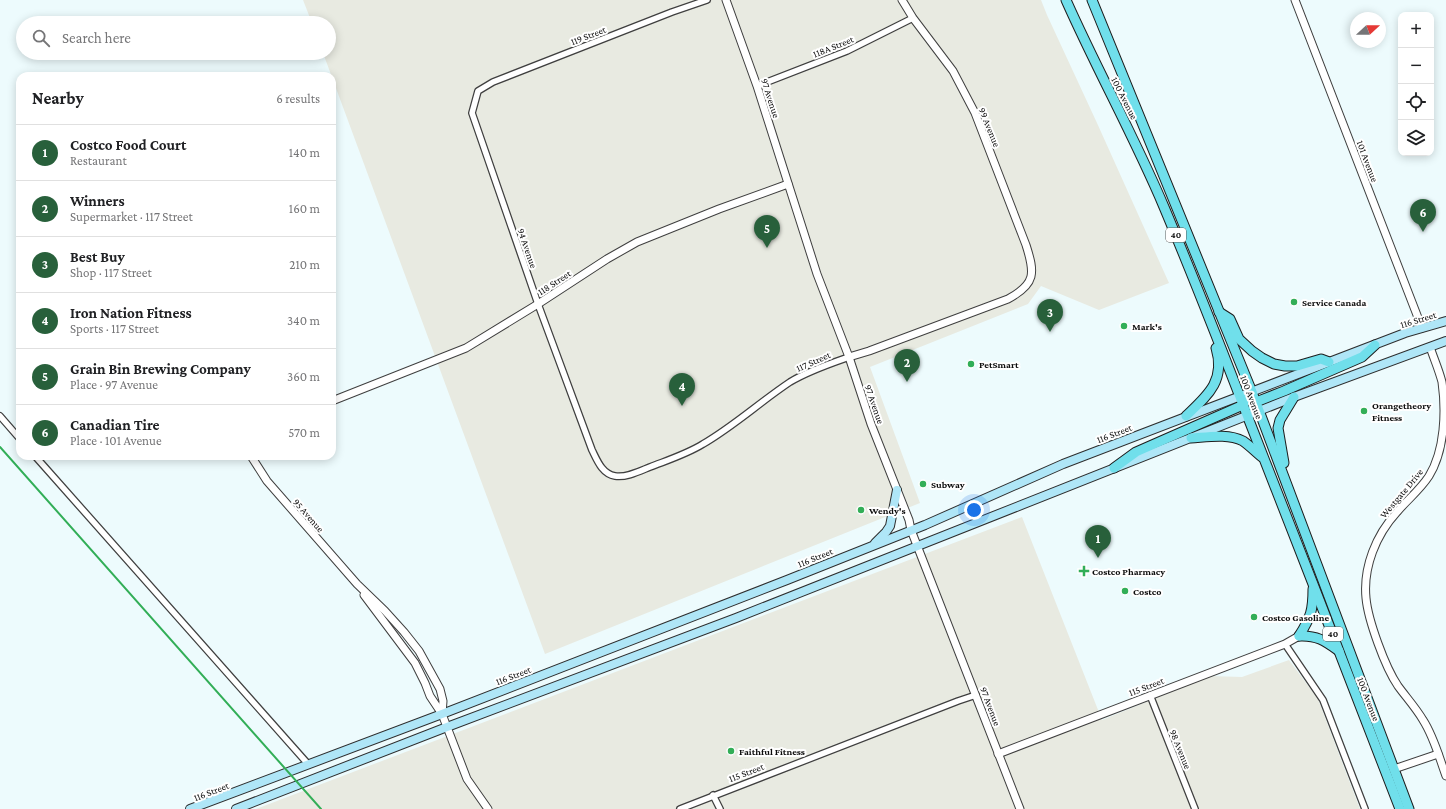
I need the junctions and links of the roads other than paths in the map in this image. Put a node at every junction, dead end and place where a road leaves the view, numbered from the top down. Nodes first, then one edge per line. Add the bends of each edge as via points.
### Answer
1 (707, 0) edge
2 (726, 0) edge
3 (902, 0) edge
4 (1066, 0) edge
5 (1092, 0) edge
6 (1295, 0) edge
7 (913, 18) junction
8 (757, 86) junction
9 (478, 91) joint
10 (788, 184) junction
11 (1031, 275) joint
12 (538, 304) junction
13 (1219, 312) junction
14 (1446, 321) edge
15 (1212, 325) junction
16 (1422, 328) junction
17 (1446, 341) edge
18 (1375, 345) junction
19 (1430, 347) junction
20 (849, 357) junction
21 (1329, 362) junction
22 (1252, 392) junction
23 (1294, 397) junction
24 (336, 399) edge
25 (1241, 401) junction
26 (1256, 402) junction
27 (1260, 412) junction
28 (0, 416) edge
29 (1186, 416) junction
30 (1247, 416) junction
31 (16, 434) edge
32 (1191, 438) junction
33 (39, 460) edge
34 (254, 460) edge
35 (1264, 460) junction
36 (1114, 468) junction
37 (608, 474) joint
38 (897, 490) junction
39 (1290, 490) junction
40 (911, 530) junction
41 (873, 545) junction
42 (918, 546) junction
43 (1313, 582) junction
44 (357, 584) junction
45 (1299, 636) junction
46 (1284, 644) junction
47 (1339, 650) junction
48 (976, 695) junction
49 (1150, 696) junction
50 (442, 714) junction
51 (448, 727) junction
52 (998, 754) junction
53 (1438, 754) junction
54 (308, 764) junction
55 (1394, 769) junction
56 (1446, 776) edge
57 (713, 795) junction
58 (190, 809) edge
59 (236, 809) edge
60 (488, 809) edge
61 (680, 809) edge
62 (720, 809) edge
63 (1020, 809) edge
64 (1195, 809) edge
65 (1365, 809) edge
66 (1400, 809) edge
67 (1409, 809) edge

1 - 9 street, 119 Street via 493,82
2 - 8 street, 97 Avenue
3 - 7 street, 99 Avenue
4 - 15 main road, 100 Avenue / 40 via 1137,146
5 - 13 main road, 100 Avenue / 40
6 - 16 street, 101 Avenue
7 - 8 street, 118A Street via 847,51
7 - 11 street, 99 Avenue via 953,71 975,114 1026,245 1031,262
8 - 10 street, 97 Avenue
9 - 12 street, 94 Avenue via 472,113
10 - 12 street, 118 Street via 637,242
10 - 20 street, 97 Avenue via 817,274
11 - 20 street, 117 Street via 1021,292 1008,298
12 - 24 street, 118 Street via 466,348
12 - 37 street, 94 Avenue via 592,450 599,465
13 - 21 main road via 1230,320 1239,339 1252,351 1274,364 1297,366 1322,359
13 - 22 main road, 100 Avenue / 40
14 - 16 main road, 116 Street
15 - 25 main road, 100 Avenue / 40
15 - 29 main road via 1218,356 1218,372 1209,395
16 - 18 main road, 116 Street
17 - 19 main road
18 - 21 main road, 116 Street
18 - 26 main road via 1362,357
19 - 23 main road
19 - 53 street, Westgate Drive via 1443,383 1445,432 1430,475 1389,520 1377,541 1366,575 1366,598 1370,620 1388,669 1422,718
20 - 37 street, 117 Street via 815,369 791,382 701,445 636,472 621,476
20 - 38 street, 97 Avenue via 871,424
21 - 22 main road, 116 Street
22 - 25 main road
22 - 26 main road, 100 Avenue / 40
23 - 27 main road
23 - 39 main road via 1278,428
25 - 29 main road, 116 Street
25 - 30 main road, 100 Avenue / 40
25 - 36 main road via 1136,452
26 - 27 main road, 100 Avenue / 40
26 - 30 main road
27 - 30 main road
27 - 39 main road, 100 Avenue / 40
28 - 31 street
29 - 40 main road, 116 Street via 1063,464
30 - 32 main road
30 - 35 main road, 100 Avenue / 40
32 - 35 main road via 1222,436 1241,440
32 - 36 main road
33 - 54 street
34 - 44 street, 95 Avenue via 267,481
35 - 43 main road, 100 Avenue / 40
36 - 42 main road
38 - 40 street, 97 Avenue
38 - 41 main road via 890,526
39 - 55 main road, 100 Avenue / 40
40 - 41 main road, 116 Street
40 - 42 street, 97 Avenue
41 - 50 main road, 116 Street
42 - 48 street, 97 Avenue
42 - 51 main road
43 - 45 main road via 1311,615
43 - 47 main road, 100 Avenue / 40
44 - 50 street, 95 Avenue via 415,663 430,696
44 - 50 street, 95 Avenue via 385,611 419,651 440,689 443,701
45 - 46 street, 115 Street
45 - 47 main road via 1320,638
46 - 49 street, 115 Street
46 - 65 street via 1323,700
47 - 66 main road, 100 Avenue / 40
48 - 52 street, 97 Avenue
48 - 57 street, 115 Street
49 - 52 street, 115 Street
49 - 64 street, 98 Avenue
50 - 51 street, 95 Avenue
50 - 54 main road, 116 Street
51 - 59 main road
51 - 60 street, 95 Avenue via 467,779
52 - 63 street, 97 Avenue
53 - 55 street
53 - 56 street, Westgate Drive
54 - 58 main road, 116 Street
55 - 67 main road, 100 Avenue / 40
57 - 61 street, 115 Street
57 - 62 street

